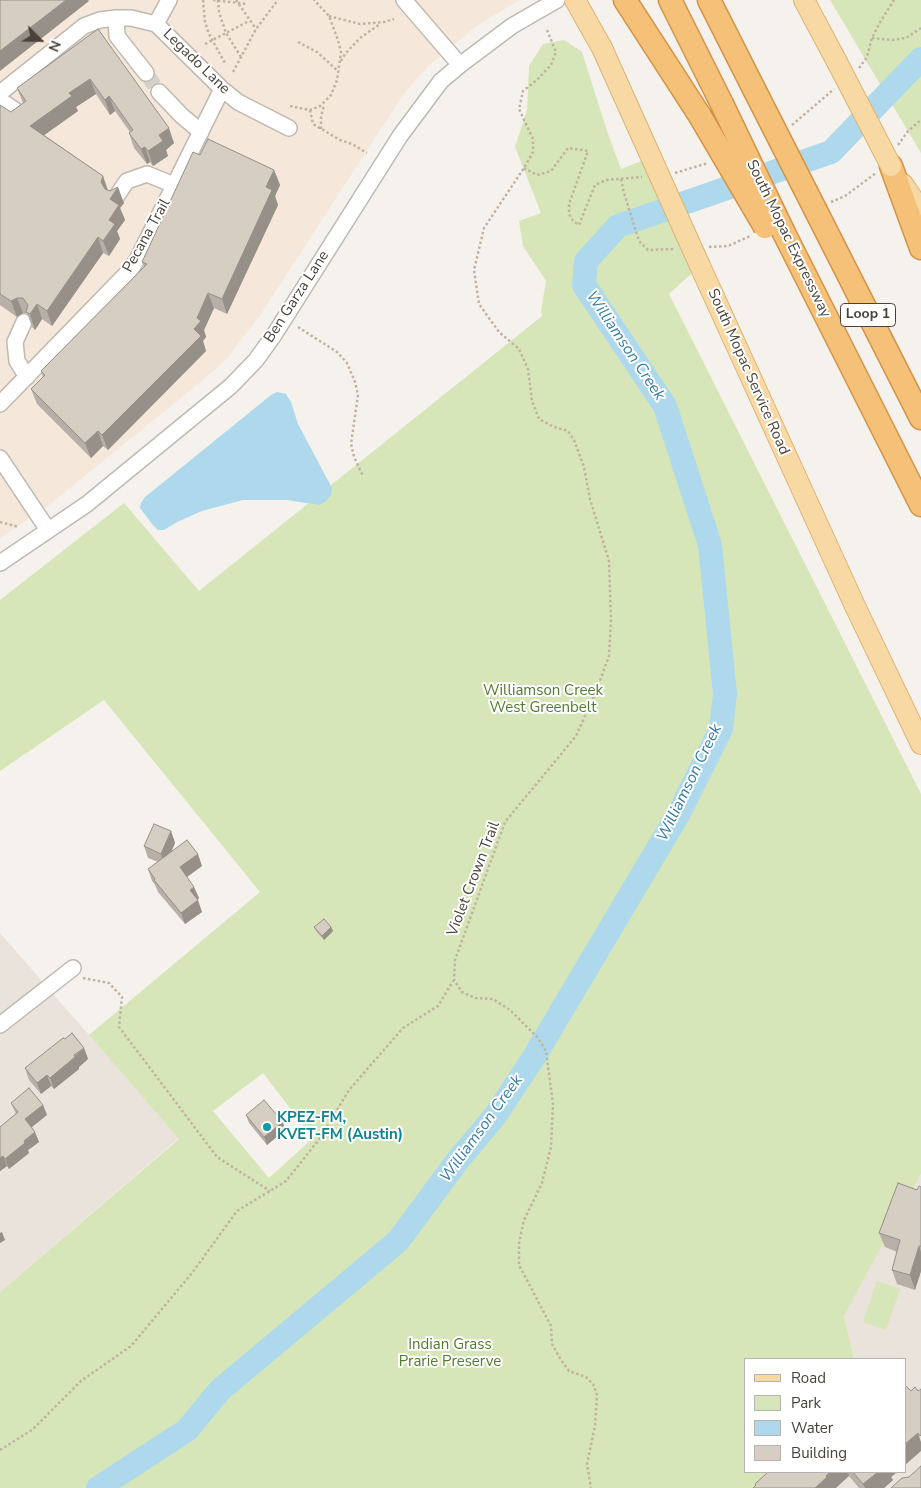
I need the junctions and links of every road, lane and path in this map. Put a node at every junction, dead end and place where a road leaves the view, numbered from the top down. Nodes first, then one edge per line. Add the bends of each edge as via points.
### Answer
1 (169, 0) edge
2 (204, 0) edge
3 (213, 0) edge
4 (218, 0) edge
5 (278, 0) edge
6 (314, 0) edge
7 (404, 0) edge
8 (557, 0) edge
9 (575, 0) edge
10 (625, 0) edge
11 (670, 0) edge
12 (709, 0) edge
13 (804, 0) edge
14 (237, 2) edge
15 (247, 4) dead end
16 (329, 16) junction
17 (116, 18) junction
18 (394, 19) dead end
19 (249, 21) junction
20 (381, 23) junction
21 (156, 24) junction
22 (921, 28) edge
23 (256, 29) junction
24 (547, 30) dead end
25 (226, 33) junction
26 (872, 38) dead end
27 (212, 40) junction
28 (298, 42) dead end
29 (205, 44) dead end
30 (241, 57) junction
31 (341, 63) junction
32 (226, 65) dead end
33 (460, 65) junction
34 (233, 72) dead end
35 (339, 72) junction
36 (146, 73) tunnel mouth
37 (222, 89) junction
38 (160, 92) tunnel mouth
39 (0, 93) edge
40 (0, 100) edge
41 (324, 104) junction
42 (290, 106) dead end
43 (310, 110) junction
44 (16, 111) edge
45 (289, 128) dead end
46 (321, 129) junction
47 (201, 132) junction
48 (367, 154) dead end
49 (891, 166) junction
50 (174, 186) junction
51 (116, 197) edge
52 (921, 211) edge
53 (776, 234) junction
54 (921, 248) edge
55 (24, 322) dead end
56 (298, 327) dead end
57 (27, 377) junction
58 (0, 404) edge
59 (921, 418) edge
60 (0, 458) edge
61 (363, 476) dead end
62 (921, 505) edge
63 (0, 522) edge
64 (19, 527) dead end
65 (48, 530) junction
66 (0, 563) edge
67 (921, 744) edge
68 (70, 970) joint
69 (454, 980) junction
70 (0, 1025) edge
71 (270, 1191) junction
72 (0, 1450) edge
73 (591, 1488) edge

1 - 21 street
2 - 27 path via 205,22
3 - 4 path
4 - 14 path
4 - 25 path
5 - 23 path
6 - 16 path
7 - 33 street
8 - 33 street, Ben Garza Lane via 512,26
9 - 67 main road, South Mopac Service Road, bridge via 602,48 847,589
10 - 53 highway, bridge
11 - 53 highway, South Mopac Expressway / Loop 1, bridge via 722,104
12 - 59 highway, Loop 1, bridge
13 - 49 main road, bridge
14 - 15 path
14 - 19 path
16 - 20 path via 360,24
16 - 31 path via 338,40
17 - 21 street, Legado Lane
17 - 36 street via 117,36
17 - 39 street, Legado Lane via 84,26
18 - 20 path
19 - 23 path
19 - 25 path
20 - 31 path via 360,38
21 - 37 street, Legado Lane
22 - 26 path via 906,38
23 - 30 path
24 - 69 path, Violet Crown Trail via 556,52 551,65 523,91 520,109 534,139 533,152 484,228 474,270 479,304 499,332 519,349 528,369 532,401 539,419 568,431 584,467 609,561 609,656 576,736 505,822 455,960
25 - 27 path
25 - 30 path
27 - 29 path
27 - 32 path
28 - 35 path via 318,52
30 - 34 path
31 - 35 path
33 - 65 street, Ben Garza Lane via 441,81 400,136 256,360 223,392 86,504
35 - 41 path via 332,95
37 - 45 street, Legado Lane via 238,102
37 - 47 street, Pecana Trail
38 - 47 street
40 - 44 street
41 - 43 path
41 - 46 path
42 - 43 path
43 - 46 path via 313,124
46 - 48 path
47 - 50 street, Pecana Trail
49 - 52 main road
49 - 54 highway
50 - 51 street via 147,174 126,181
50 - 57 street, Pecana Trail via 131,269
53 - 62 highway, South Mopac Expressway / Loop 1 via 827,318
55 - 57 street via 14,342 17,361
56 - 61 path via 337,352 347,363 358,395 351,444
57 - 58 street, Pecana Trail
60 - 65 street
63 - 64 path
65 - 66 street, Ben Garza Lane
68 - 70 street
68 - 71 path via 87,979 109,982 122,997 118,1027 217,1156
69 - 71 path via 438,1006 403,1028 349,1090 315,1145 286,1181
69 - 73 path via 462,992 476,998 493,998 510,1010 538,1038 546,1051 553,1104 551,1147 542,1183 524,1220 519,1265 552,1326 552,1344 560,1360 569,1371 586,1377 598,1395 587,1464
71 - 72 path via 237,1211 192,1273 131,1346 81,1381 32,1430

